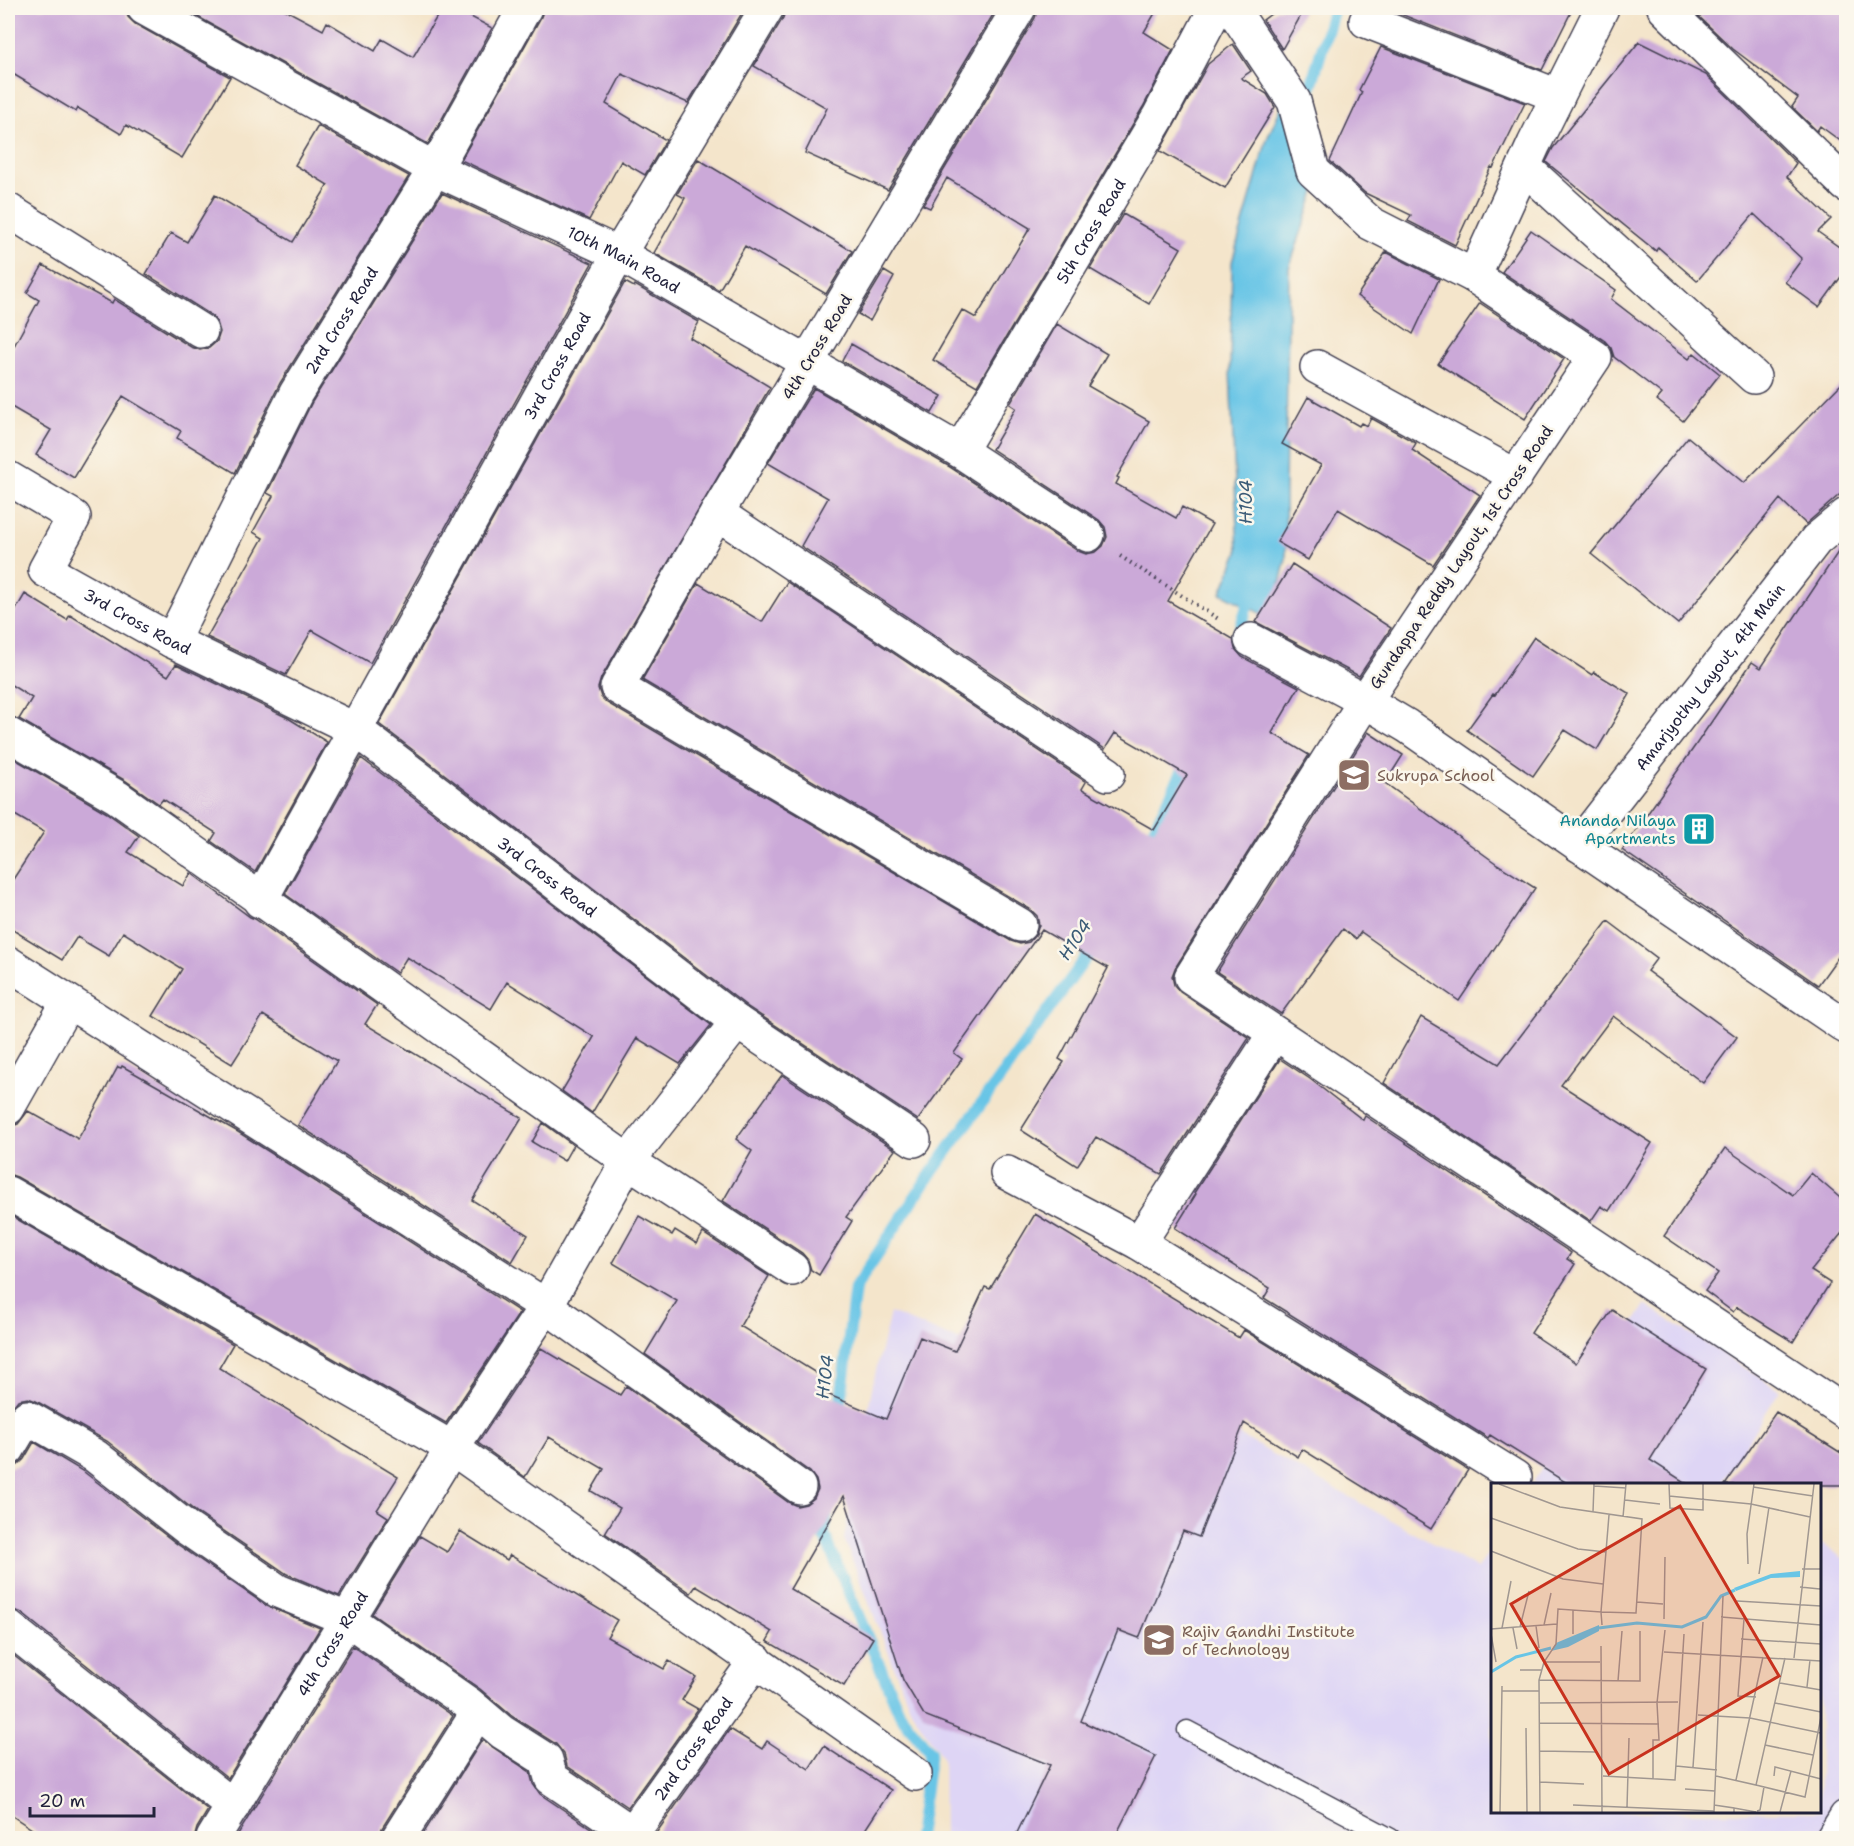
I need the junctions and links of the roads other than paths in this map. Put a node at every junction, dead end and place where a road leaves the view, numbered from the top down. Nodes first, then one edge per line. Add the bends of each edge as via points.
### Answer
1 (144, 8) edge
2 (525, 8) edge
3 (767, 8) edge
4 (1019, 8) edge
5 (1216, 8) edge
6 (1232, 8) edge
7 (1602, 8) edge
8 (1664, 8) edge
9 (1366, 21) dead end
10 (1558, 96) junction
11 (1524, 167) junction
12 (435, 169) junction
13 (1846, 185) edge
14 (8, 210) edge
15 (619, 254) junction
16 (1474, 276) junction
17 (201, 331) dead end
18 (807, 363) junction
19 (1317, 367) dead end
20 (1754, 377) dead end
21 (960, 451) junction
22 (1515, 476) junction
23 (8, 478) edge
24 (717, 513) junction
25 (1846, 515) edge
26 (1088, 535) road end
27 (1251, 639) dead end
28 (172, 641) junction
29 (1365, 701) junction
30 (356, 729) junction
31 (8, 734) edge
32 (1108, 774) dead end
33 (1579, 845) junction
34 (260, 901) junction
35 (1020, 925) dead end
36 (8, 963) edge
37 (68, 1002) junction
38 (1841, 1012) edge
39 (737, 1022) junction
40 (1275, 1033) junction
41 (8, 1108) edge
42 (914, 1140) dead end
43 (628, 1161) junction
44 (1007, 1173) dead end
45 (8, 1193) edge
46 (1139, 1243) junction
47 (792, 1269) dead end
48 (546, 1306) junction
49 (1846, 1413) edge
50 (452, 1448) junction
51 (8, 1449) edge
52 (1515, 1477) dead end
53 (799, 1487) dead end
54 (347, 1619) junction
55 (8, 1627) edge
56 (756, 1660) junction
57 (478, 1712) junction
58 (1187, 1730) dead end
59 (915, 1774) dead end
60 (233, 1806) junction
61 (1846, 1817) edge
62 (631, 1836) edge
63 (213, 1839) edge
64 (398, 1839) edge
65 (1391, 1839) edge
66 (1833, 1839) edge

1 - 12 street, 10th Main Road
2 - 12 street, 2nd Cross Road
3 - 15 street, 3rd Cross Road
4 - 18 street, 4th Cross Road
5 - 21 street, 5th Cross Road via 1159,116
6 - 16 street, Gundappa Reddy Layout, 1st Cross Road via 1294,101 1313,171 1370,223
7 - 10 street
8 - 13 street
9 - 10 street
10 - 11 street
11 - 16 street
11 - 20 street
12 - 15 street, 10th Main Road
12 - 28 street, 2nd Cross Road via 296,393
14 - 17 street
15 - 18 street, 10th Main Road
15 - 30 street, 3rd Cross Road
16 - 22 street, Gundappa Reddy Layout, 1st Cross Road via 1595,357
18 - 21 street, 10th Main Road
18 - 24 street, 4th Cross Road
19 - 22 street
21 - 26 street, 10th Main Road
22 - 29 street, Gundappa Reddy Layout, 1st Cross Road
23 - 28 street, 3rd Cross Road via 75,517 45,570
24 - 32 street
24 - 35 street, 4th Cross Road via 617,687
25 - 33 street, Amarjyothy Layout, 4th Main via 1816,540
27 - 29 street
28 - 30 street, 3rd Cross Road
29 - 33 street, Gundappa Reddy Layout, 1st Cross Road
29 - 40 street via 1191,977
30 - 34 street
30 - 39 street, 3rd Cross Road
31 - 34 street via 117,797
33 - 38 street, Gundappa Reddy Layout, 1st Cross Road
34 - 43 street
36 - 37 street
37 - 41 street
37 - 48 street
39 - 42 street, 3rd Cross Road
39 - 43 street, 4th Cross Road
40 - 46 street
40 - 49 street
43 - 47 street
43 - 48 street, 4th Cross Road
44 - 46 street
45 - 50 street
46 - 52 street
48 - 50 street, 4th Cross Road
48 - 53 street
50 - 54 street, 4th Cross Road
50 - 56 street
51 - 54 street via 27,1417 95,1456 188,1529 278,1591
54 - 57 street
54 - 60 street, 4th Cross Road
55 - 60 street
56 - 59 street
56 - 62 street, 2nd Cross Road
57 - 62 street via 546,1760 551,1778
57 - 64 street
58 - 65 lane
60 - 63 street, 4th Cross Road
61 - 66 street

